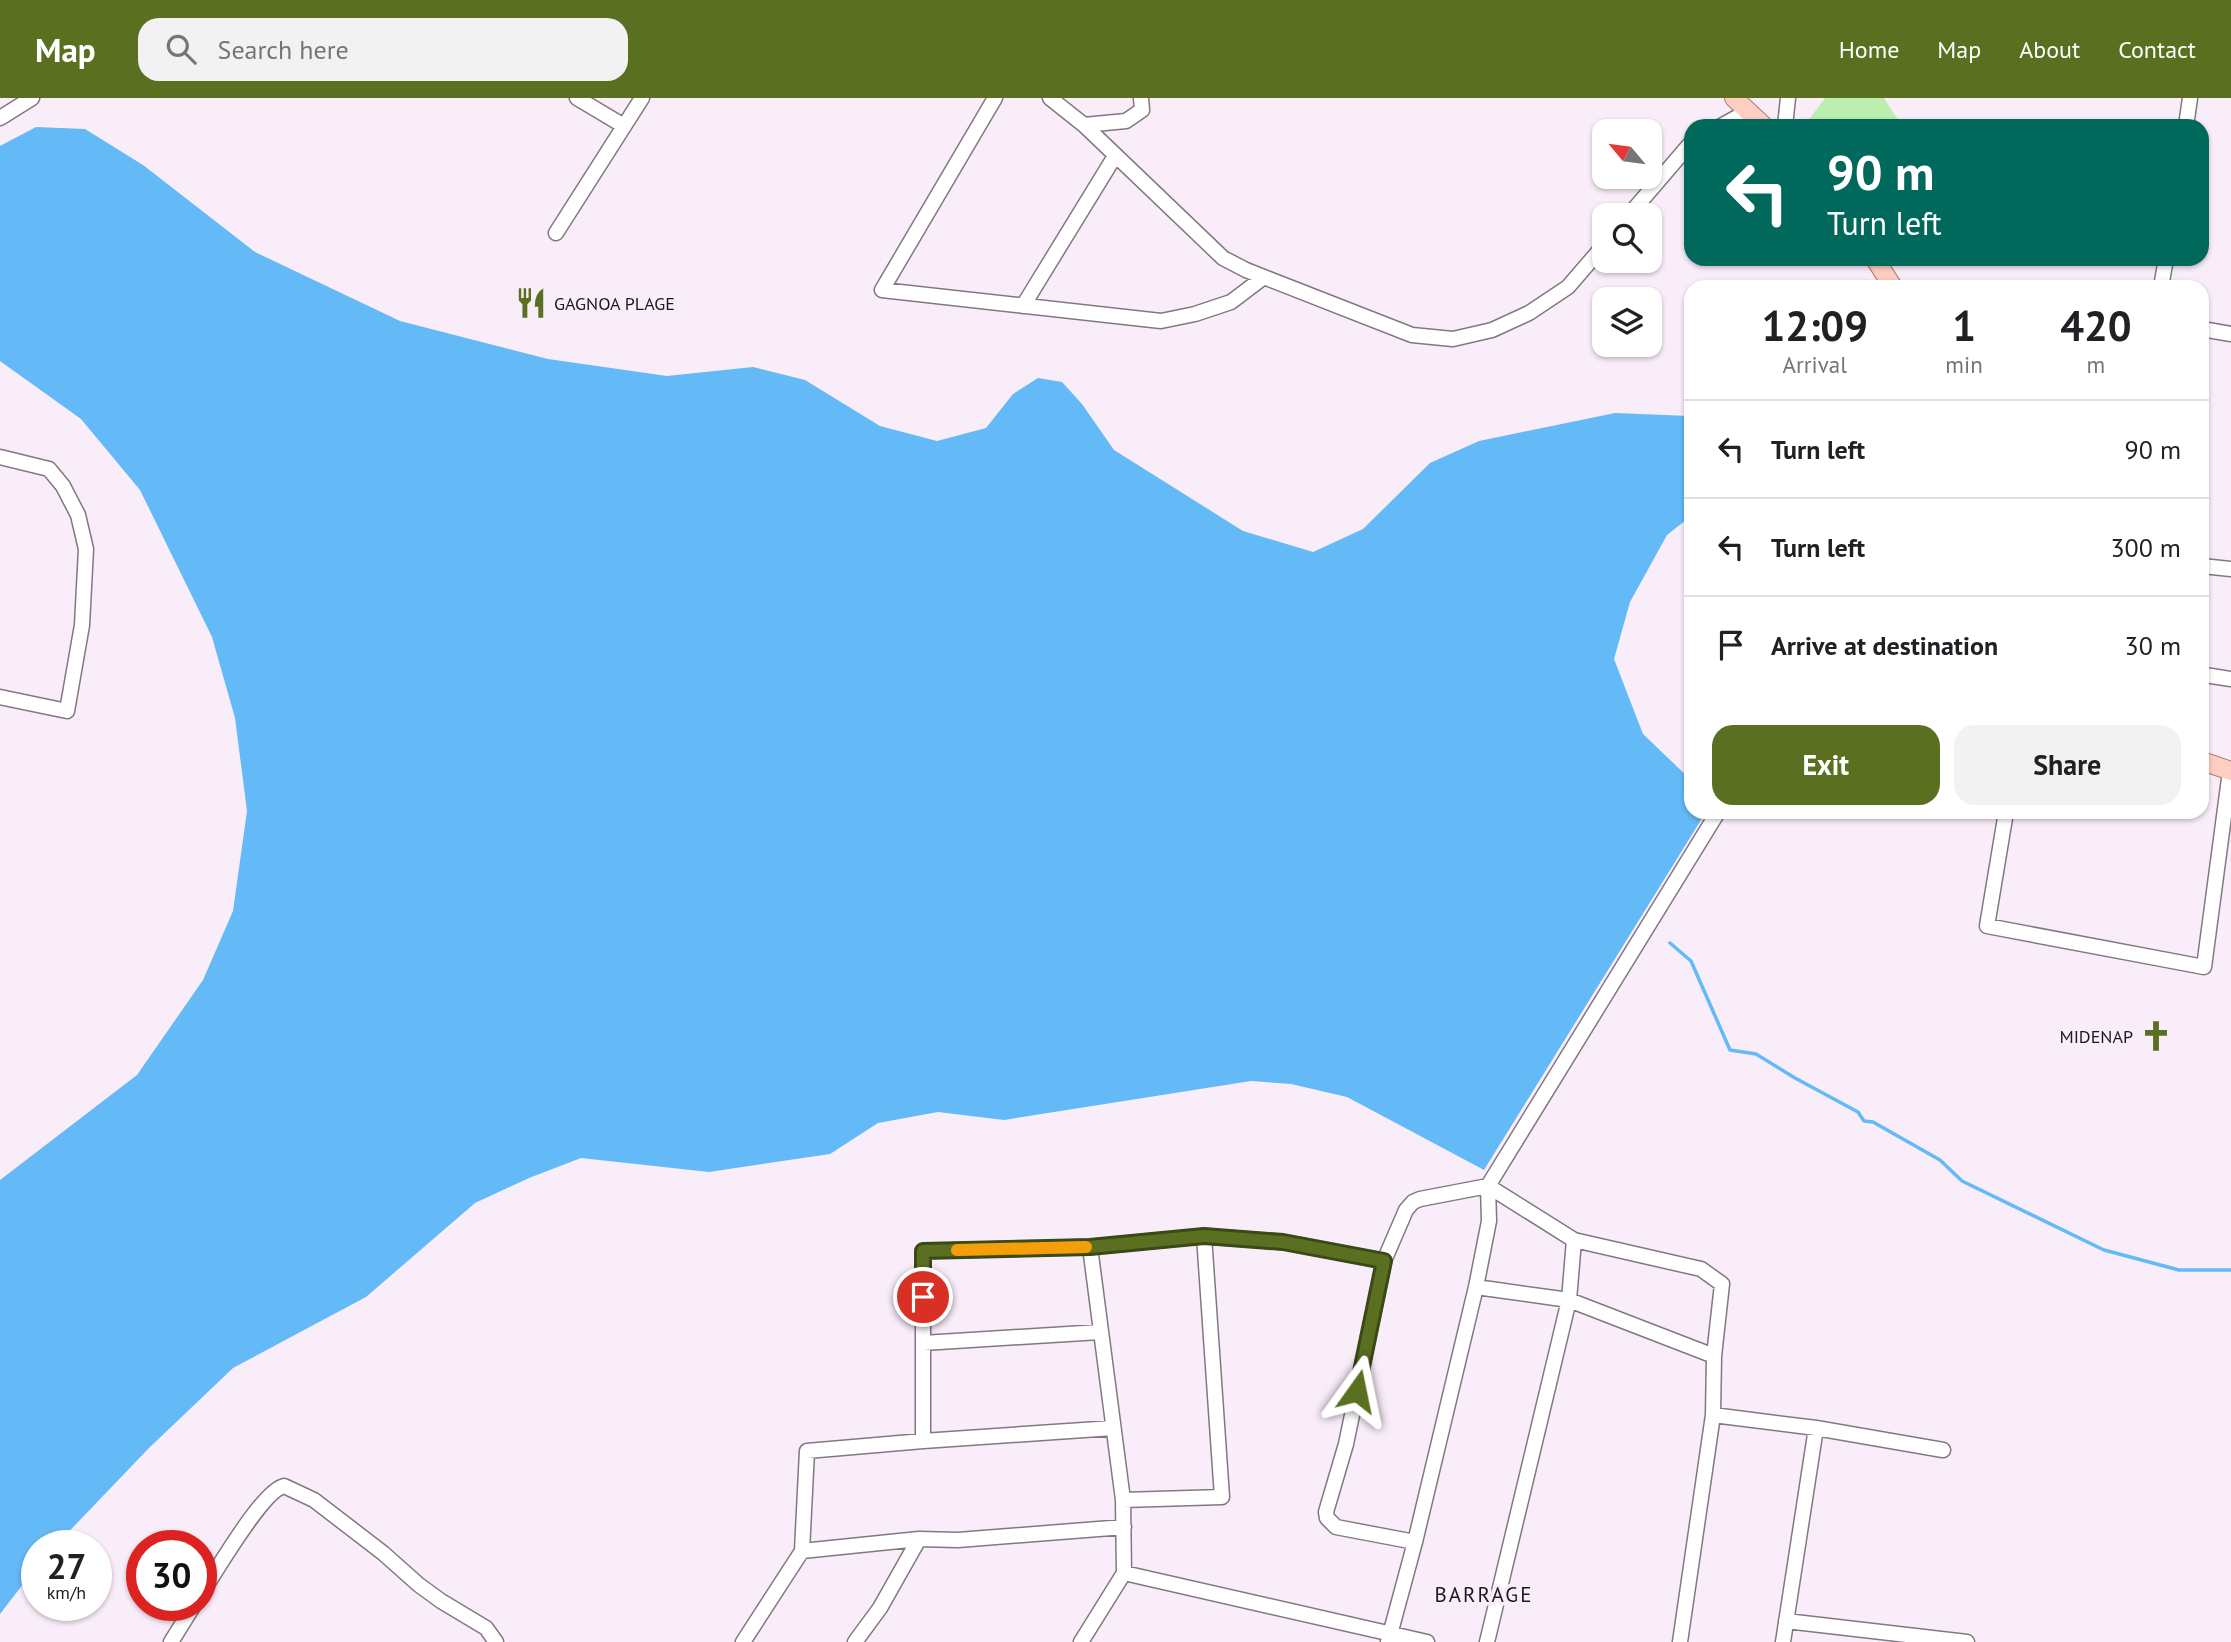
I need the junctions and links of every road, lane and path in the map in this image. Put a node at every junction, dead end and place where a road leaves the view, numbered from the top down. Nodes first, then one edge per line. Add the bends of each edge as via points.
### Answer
1 (32, 98) edge
2 (577, 98) edge
3 (642, 98) edge
4 (995, 98) edge
5 (1050, 98) edge
6 (1141, 98) edge
7 (1734, 98) edge
8 (1788, 98) edge
9 (2190, 98) edge
10 (1748, 111) junction
11 (0, 118) edge
12 (1734, 119) edge
13 (1757, 119) edge
14 (1786, 119) edge
15 (2187, 119) edge
16 (1084, 125) junction
17 (624, 126) junction
18 (1684, 151) edge
19 (1115, 156) junction
20 (1639, 203) edge
21 (556, 233) dead end
22 (1592, 259) edge
23 (1264, 277) junction
24 (1023, 306) junction
25 (2209, 330) edge
26 (2231, 334) edge
27 (0, 457) edge
28 (2209, 567) edge
29 (2231, 569) edge
30 (2209, 676) edge
31 (2231, 679) edge
32 (0, 697) edge
33 (2209, 763) edge
34 (2231, 771) edge
35 (1714, 819) edge
36 (2005, 819) edge
37 (1488, 1186) junction
38 (1204, 1236) junction
39 (1574, 1240) junction
40 (1090, 1247) junction
41 (1384, 1261) junction
42 (1476, 1287) junction
43 (1569, 1300) junction
44 (1100, 1332) junction
45 (923, 1343) junction
46 (1714, 1356) junction
47 (1713, 1415) junction
48 (1113, 1428) junction
49 (1816, 1428) junction
50 (923, 1441) junction
51 (1944, 1450) dead end
52 (1123, 1500) junction
53 (1124, 1527) junction
54 (919, 1539) junction
55 (1415, 1542) junction
56 (802, 1551) junction
57 (217, 1570) edge
58 (1124, 1573) junction
59 (184, 1621) edge
60 (1786, 1621) junction
61 (1390, 1637) edge
62 (172, 1642) edge
63 (496, 1642) edge
64 (743, 1642) edge
65 (855, 1642) edge
66 (1081, 1642) edge
67 (1427, 1642) edge
68 (1487, 1642) edge
69 (1680, 1642) edge
70 (1783, 1642) edge
71 (1967, 1642) edge

1 - 11 street
2 - 17 street
3 - 17 street
4 - 24 street via 882,290
5 - 16 street
6 - 16 street via 1142,110 1126,121
7 - 10 main road
8 - 14 street
9 - 15 street
10 - 12 street
10 - 13 main road
16 - 19 street
17 - 21 street
18 - 20 street
19 - 23 street via 1223,258
19 - 24 street
22 - 23 street via 1568,288 1529,313 1492,330 1453,339 1412,335
23 - 24 street via 1231,302 1161,321
25 - 26 street
27 - 32 street via 49,469 78,515 86,549 82,625 67,711
28 - 29 street
30 - 31 street
33 - 34 main road
34 - 36 street via 2203,967 1987,926
35 - 37 street
37 - 39 street
37 - 41 street via 1413,1202
37 - 42 street via 1489,1221
38 - 40 street
38 - 41 street via 1283,1242
38 - 52 street via 1222,1497
39 - 43 street
39 - 46 street via 1701,1269 1722,1284
40 - 44 street
40 - 45 street via 923,1251
41 - 55 street via 1346,1444 1326,1512 1336,1527
42 - 43 street
42 - 55 street
43 - 46 street
43 - 68 street
44 - 45 street
44 - 48 street
45 - 50 street
46 - 47 street
47 - 49 street
47 - 69 street
48 - 50 street
48 - 52 street
49 - 51 street
49 - 60 street
50 - 56 street via 807,1451
52 - 53 street
53 - 54 street
53 - 58 street
54 - 56 street
54 - 65 street
55 - 61 street
56 - 64 street
57 - 63 street via 272,1492 284,1486 314,1500 419,1585 486,1628
58 - 61 street
58 - 66 street
59 - 62 street
60 - 70 street
60 - 71 street
61 - 67 street

